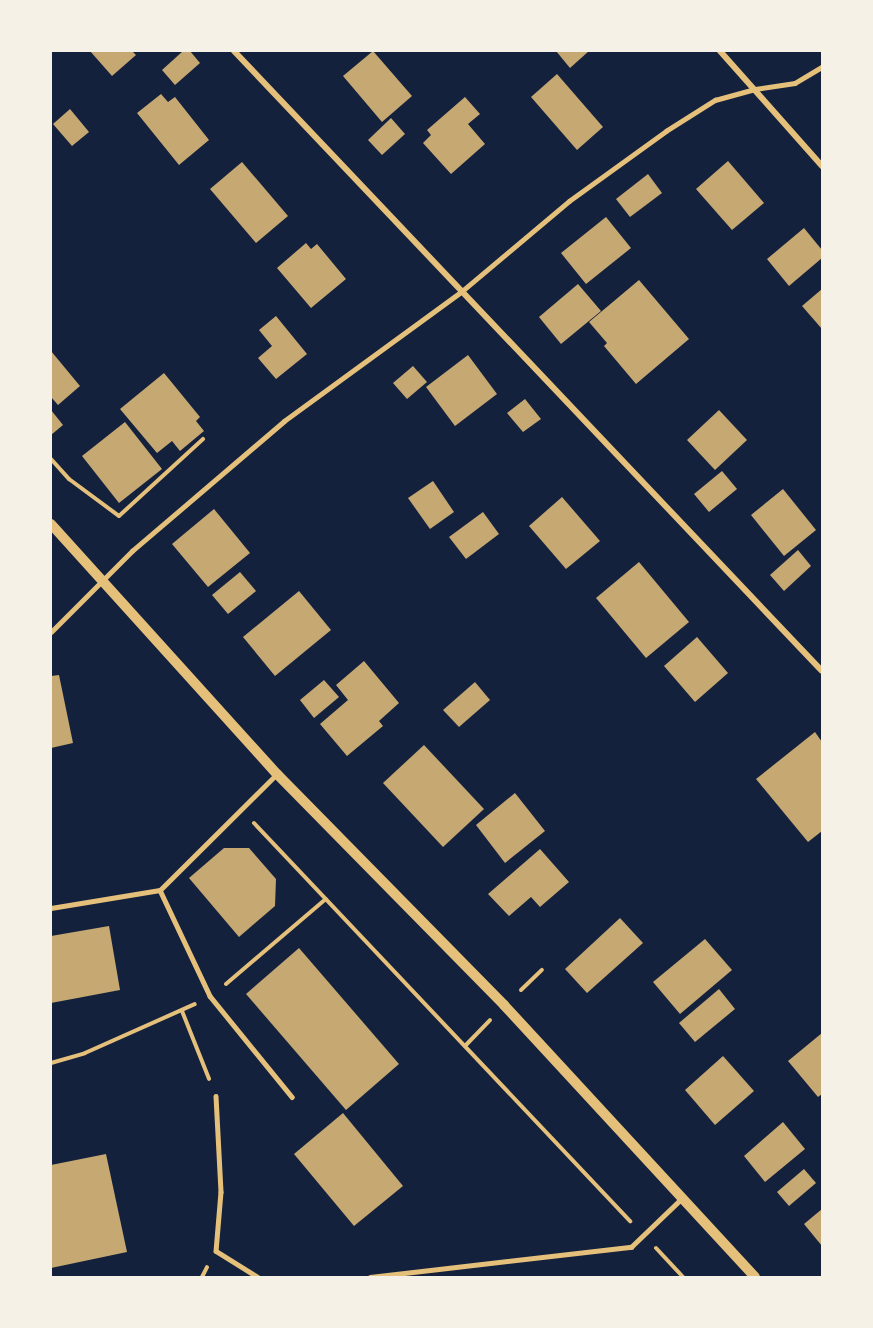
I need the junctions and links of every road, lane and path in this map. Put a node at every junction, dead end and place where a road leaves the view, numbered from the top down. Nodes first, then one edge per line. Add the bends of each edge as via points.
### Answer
1 (234, 51) edge
2 (720, 51) edge
3 (822, 67) edge
4 (755, 89) junction
5 (822, 166) edge
6 (461, 292) junction
7 (203, 439) dead end
8 (51, 459) edge
9 (51, 524) edge
10 (102, 579) junction
11 (51, 632) edge
12 (822, 671) edge
13 (277, 774) junction
14 (241, 809) junction
15 (160, 890) junction
16 (326, 899) junction
17 (51, 908) edge
18 (210, 996) junction
19 (182, 1011) junction
20 (51, 1063) edge
21 (216, 1096) joint
22 (292, 1097) dead end
23 (681, 1199) junction
24 (644, 1235) junction
25 (258, 1277) edge
26 (370, 1277) edge
27 (683, 1277) edge
28 (755, 1277) edge

1 - 6 street
2 - 4 street
3 - 4 lane via 795,83
4 - 5 street
4 - 6 lane via 715,100 666,131 569,201
6 - 10 lane via 284,421
6 - 12 street
7 - 8 path via 118,516 69,479
9 - 10 street
10 - 11 lane
10 - 13 street
13 - 14 lane
13 - 23 street via 504,1005
14 - 15 lane
14 - 16 path
15 - 17 lane
15 - 18 lane
16 - 18 path
16 - 24 path
18 - 19 path
18 - 22 lane
19 - 20 path via 85,1053
19 - 21 path
21 - 25 lane via 221,1192 216,1251
23 - 24 lane
23 - 28 street
24 - 26 lane via 631,1247
24 - 27 path

